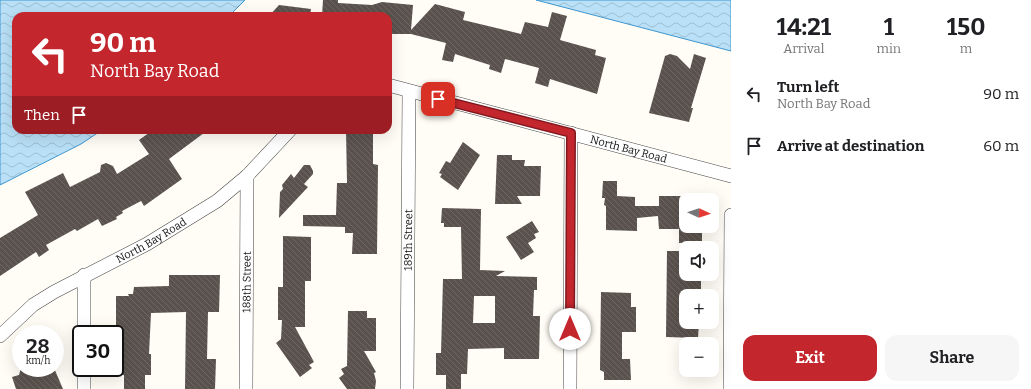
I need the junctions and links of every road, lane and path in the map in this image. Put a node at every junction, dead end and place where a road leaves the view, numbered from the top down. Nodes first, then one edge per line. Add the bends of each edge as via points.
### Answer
1 (392, 86) edge
2 (409, 91) junction
3 (571, 133) junction
4 (286, 134) edge
5 (247, 176) junction
6 (731, 176) edge
7 (731, 215) edge
8 (84, 275) junction
9 (84, 325) edge
10 (0, 336) edge
11 (84, 377) edge
12 (84, 389) edge
13 (246, 389) edge
14 (407, 389) edge
15 (570, 389) edge
16 (730, 389) edge

1 - 2 street, North Bay Road
2 - 3 street, North Bay Road
2 - 14 street, 189th Street
3 - 6 street, North Bay Road
3 - 15 street
4 - 5 street, North Bay Road
5 - 8 street, North Bay Road via 217,202 147,244
5 - 13 street, 188th Street
7 - 16 street
8 - 9 street
8 - 10 street, North Bay Road via 33,305
11 - 12 street

